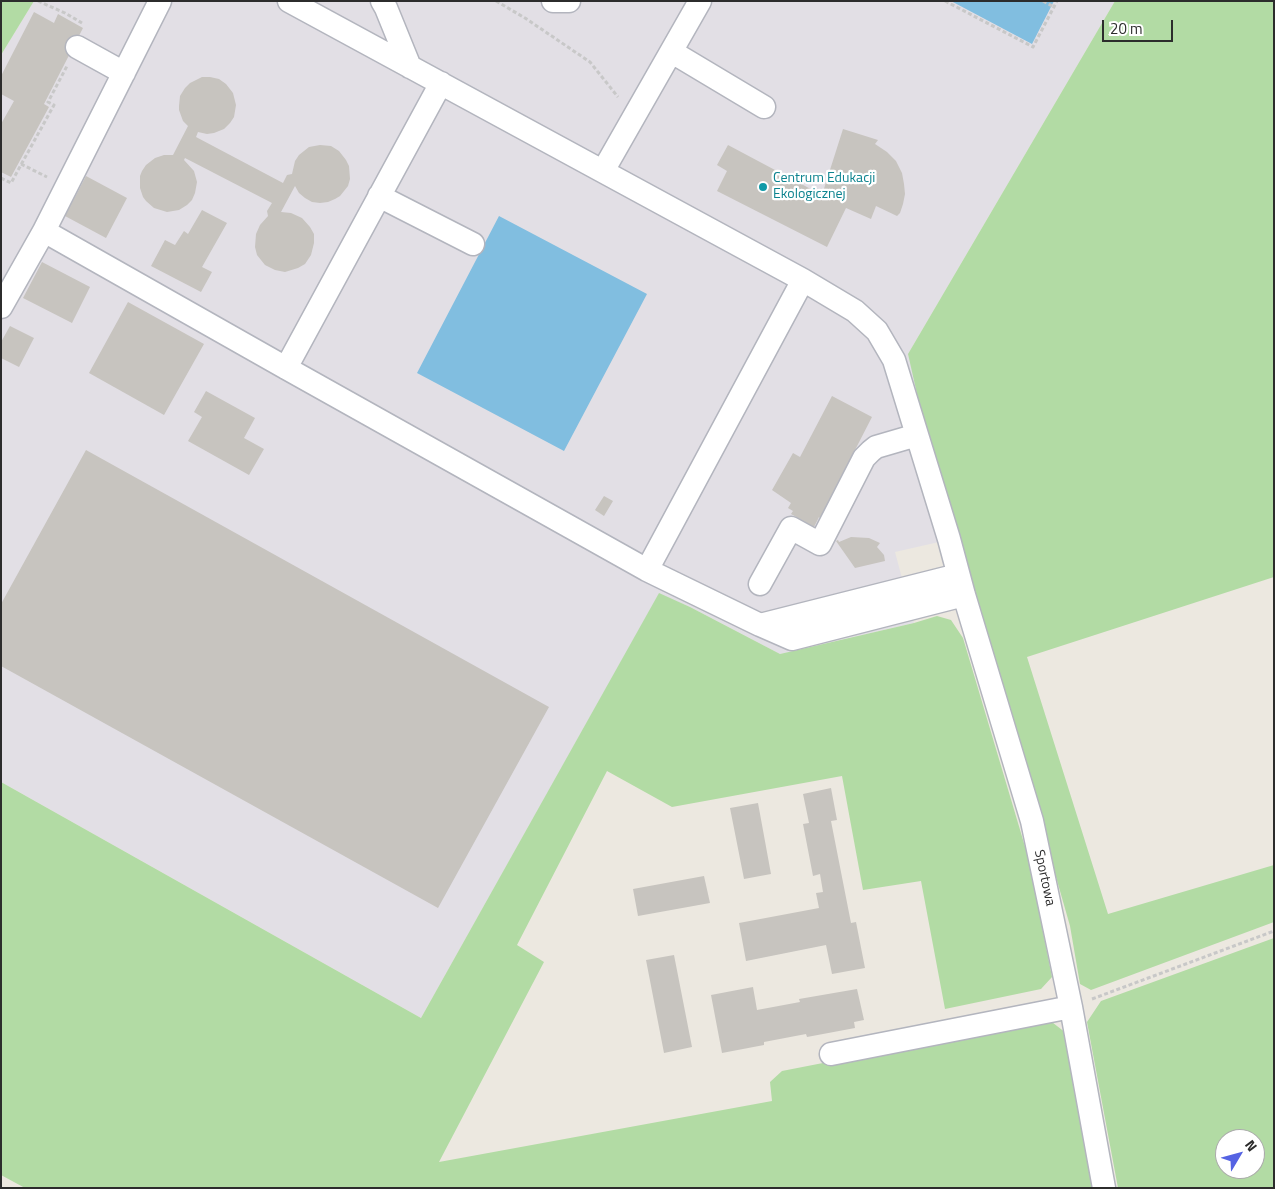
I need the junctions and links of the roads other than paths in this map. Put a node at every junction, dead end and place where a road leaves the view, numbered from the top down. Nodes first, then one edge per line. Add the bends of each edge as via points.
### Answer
1 (160, 1) edge
2 (289, 1) edge
3 (382, 1) edge
4 (553, 1) edge
5 (569, 1) edge
6 (700, 1) edge
7 (77, 48) road end
8 (672, 52) junction
9 (410, 67) junction
10 (124, 73) junction
11 (441, 83) junction
12 (764, 108) dead end
13 (603, 171) junction
14 (379, 196) junction
15 (44, 231) junction
16 (473, 244) dead end
17 (803, 280) junction
18 (1, 307) edge
19 (286, 368) junction
20 (917, 435) junction
21 (647, 570) junction
22 (760, 584) dead end
23 (961, 585) junction
24 (1072, 1007) junction
25 (831, 1054) dead end
26 (1104, 1188) edge

1 - 10 street
2 - 9 street, Sportowa
3 - 9 street
4 - 5 street
6 - 8 street
7 - 10 street
8 - 12 street
8 - 13 street
9 - 11 street, Sportowa
10 - 15 street
11 - 13 street, Sportowa
11 - 14 street
13 - 17 street, Sportowa
14 - 16 street
14 - 19 street
15 - 18 street
15 - 19 street
17 - 20 street, Sportowa via 855,311 877,331 894,360
17 - 21 street
19 - 21 street
20 - 22 street via 871,450 820,544 791,528
20 - 23 street, Sportowa
21 - 23 street via 792,639
23 - 24 street, Sportowa via 1032,822
24 - 25 street
24 - 26 street, Sportowa

